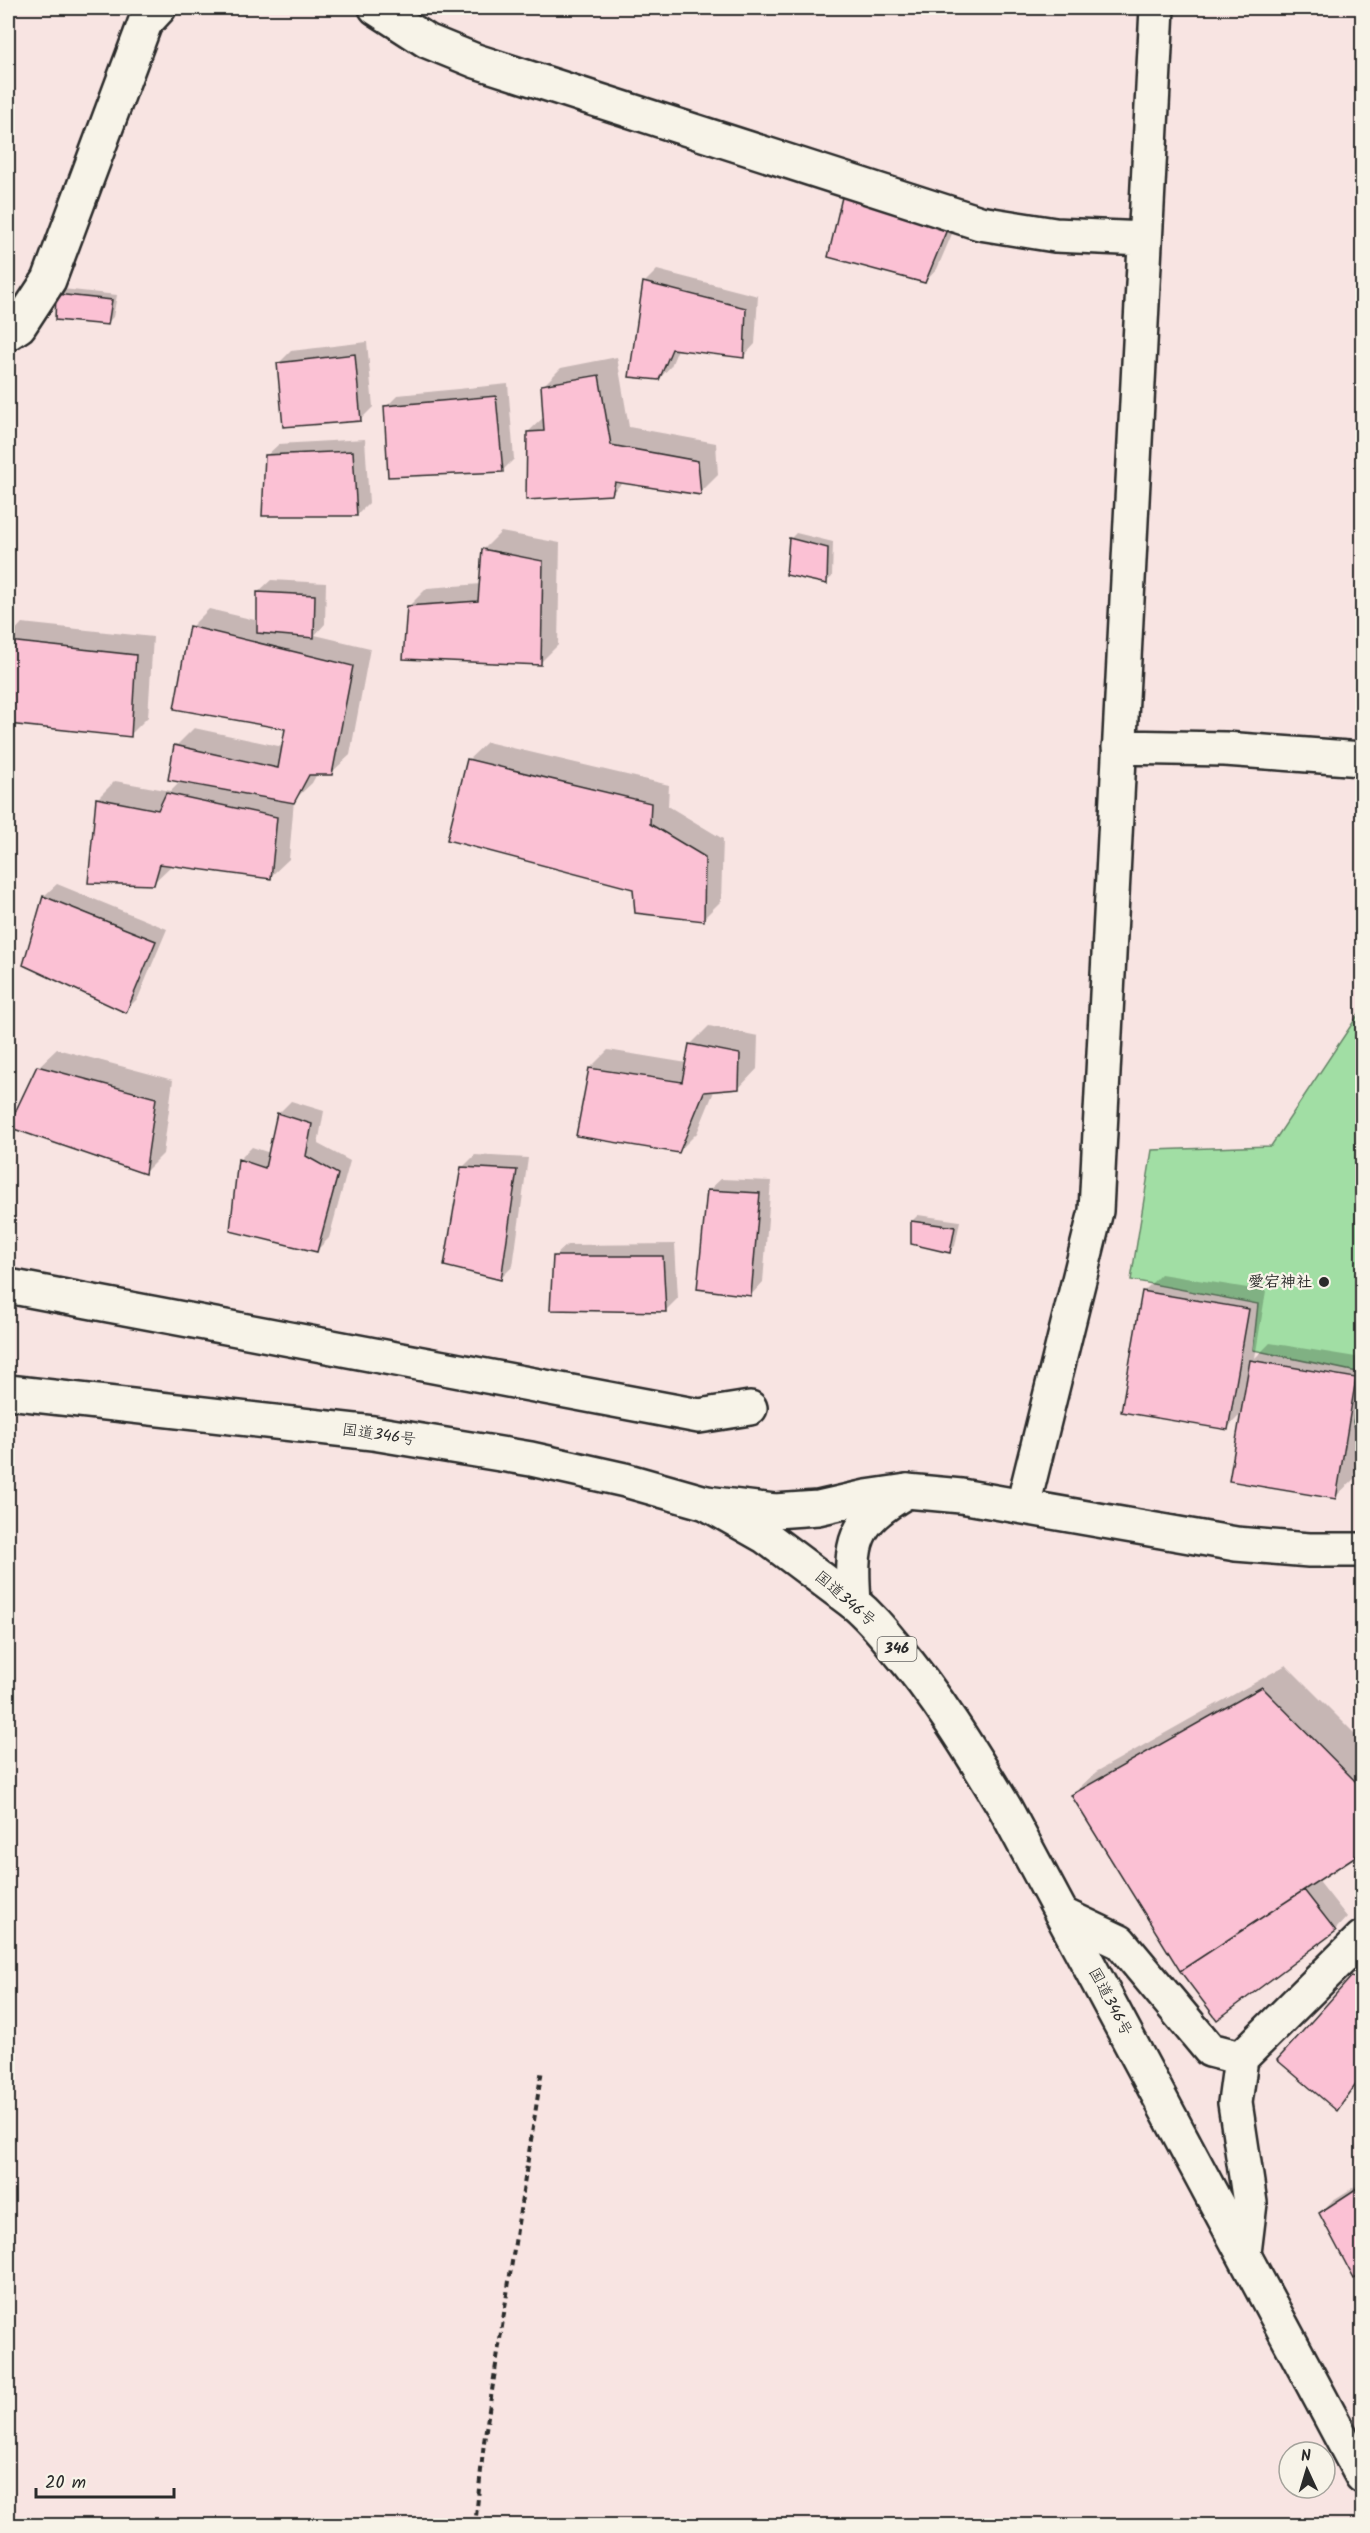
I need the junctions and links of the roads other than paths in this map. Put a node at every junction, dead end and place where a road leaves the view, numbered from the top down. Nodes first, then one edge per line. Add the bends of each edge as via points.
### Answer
1 (159, 8) edge
2 (376, 8) edge
3 (1157, 8) edge
4 (1145, 239) junction
5 (8, 333) edge
6 (1130, 747) junction
7 (1362, 759) edge
8 (8, 1286) edge
9 (8, 1392) edge
10 (750, 1408) dead end
11 (907, 1491) junction
12 (706, 1503) junction
13 (1023, 1506) junction
14 (1362, 1550) edge
15 (854, 1603) junction
16 (1063, 1915) junction
17 (1362, 1938) edge
18 (1241, 2058) junction
19 (1244, 2253) junction
20 (1362, 2475) edge

1 - 5 main road via 145,23 49,280 20,326
2 - 4 main road via 427,41 476,61 980,223 1055,235
3 - 4 main road
4 - 6 main road
6 - 7 main road
6 - 13 main road via 1096,1212
8 - 10 main road via 699,1416
9 - 12 main road, 国道346号 / 346 via 373,1433 531,1459
11 - 12 main road via 818,1508 776,1511
11 - 13 main road
11 - 15 main road via 882,1506 860,1529 852,1574
12 - 15 main road, 国道346号 / 346 via 766,1537
13 - 14 main road via 1236,1544
15 - 16 main road, 国道346号 / 346 via 915,1670 955,1726
16 - 18 main road via 1120,1942 1210,2050
16 - 19 main road, 国道346号 / 346
17 - 18 main road
18 - 19 main road via 1234,2103 1250,2203
19 - 20 main road, 国道346号 / 346

